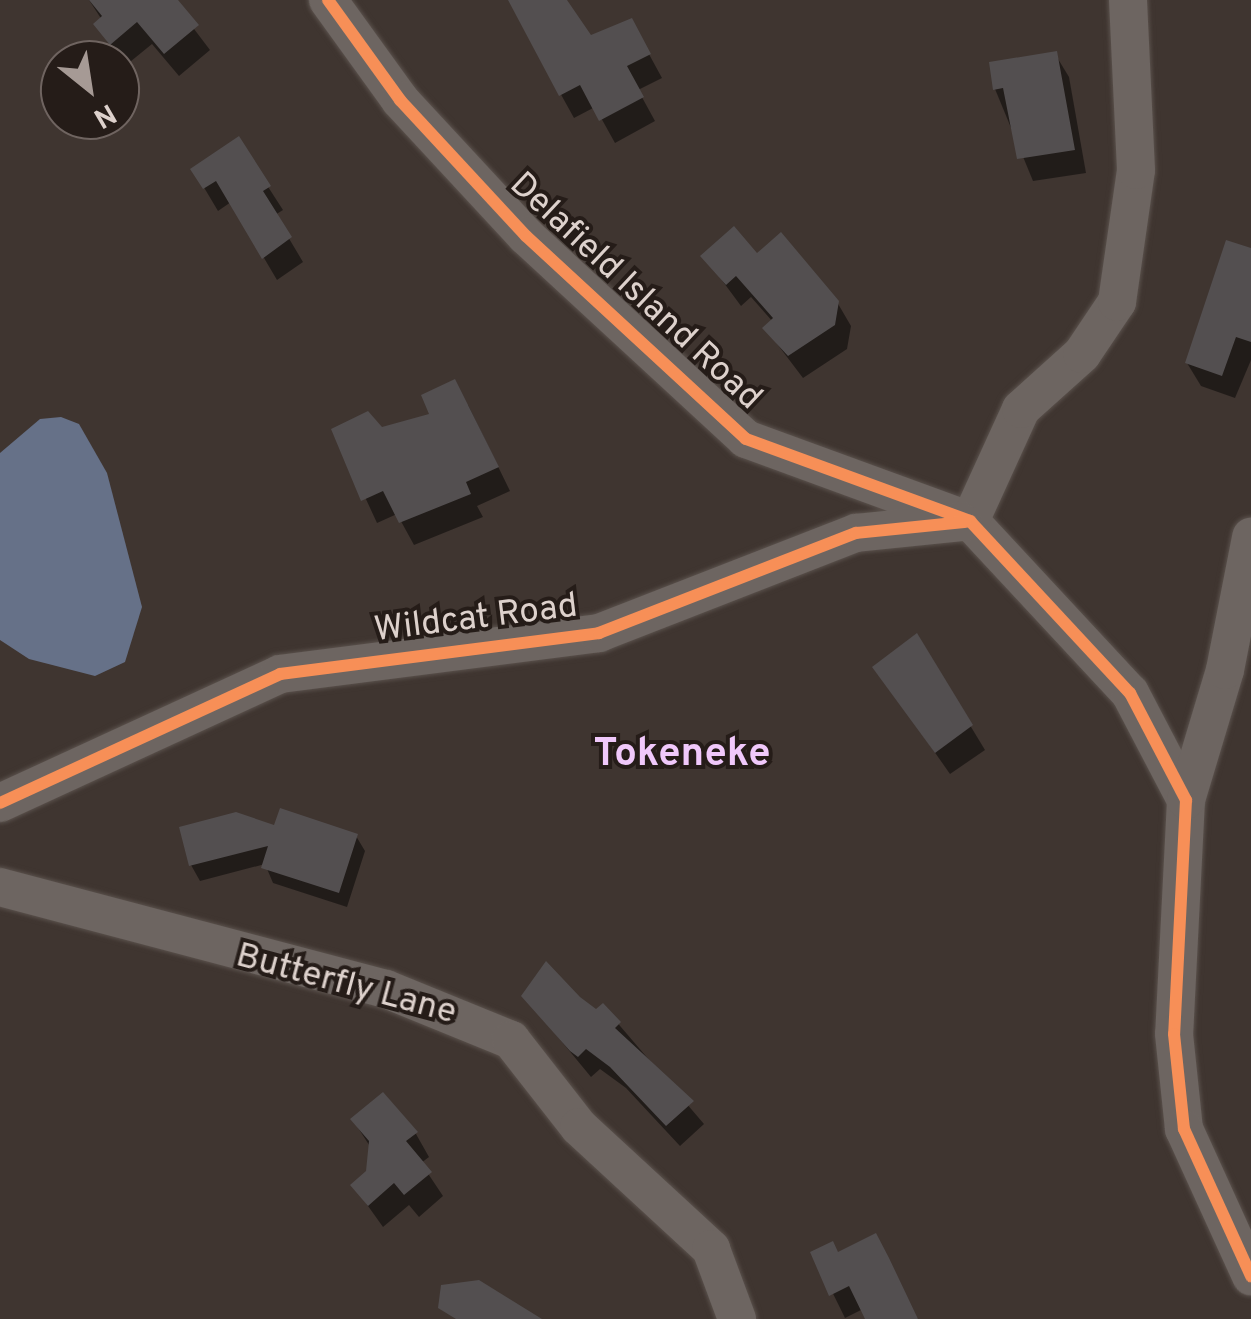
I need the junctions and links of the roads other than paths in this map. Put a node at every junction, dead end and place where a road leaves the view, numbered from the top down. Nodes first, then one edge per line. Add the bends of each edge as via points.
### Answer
1 (328, 0) edge
2 (1128, 0) edge
3 (970, 521) junction
4 (1251, 537) edge
5 (1186, 800) junction
6 (0, 803) edge
7 (0, 887) edge
8 (1251, 1276) edge
9 (737, 1319) edge

1 - 3 street, Delafield Island Road via 400,100 526,236 746,439
2 - 3 street via 1136,170 1118,302 1082,354 1021,409
3 - 5 street, Delafield Island Road via 1130,693
3 - 6 street, Wildcat Road via 856,532 599,633 280,674
4 - 5 street via 1225,670
5 - 8 street via 1174,1034 1184,1130
7 - 9 street, Butterfly Lane via 386,989 511,1040 579,1127 710,1249

